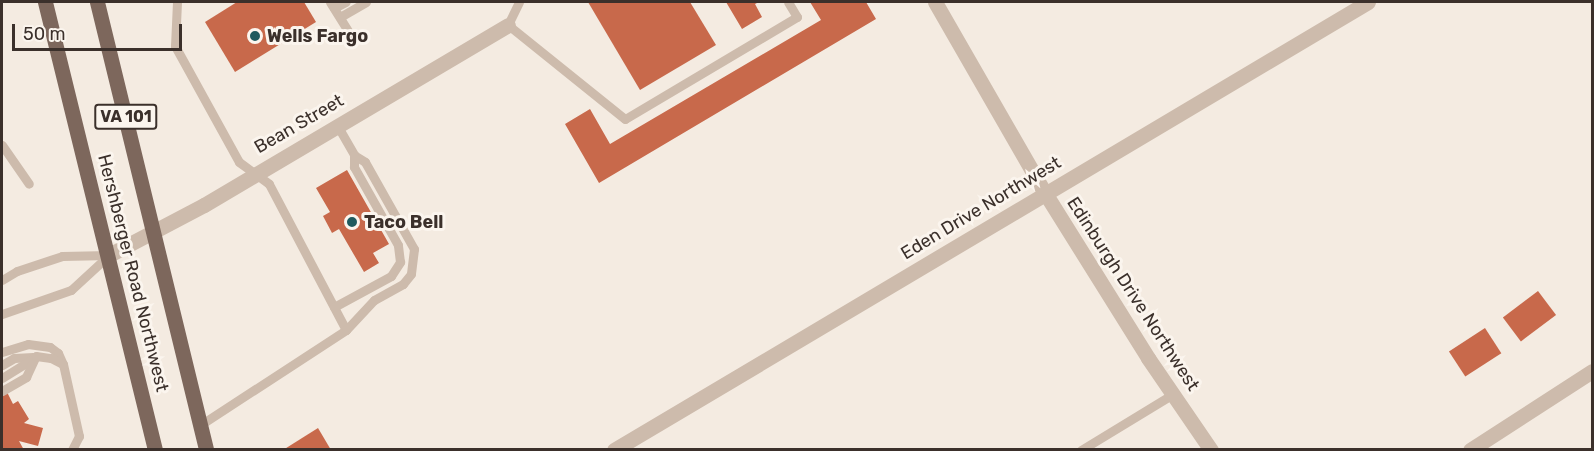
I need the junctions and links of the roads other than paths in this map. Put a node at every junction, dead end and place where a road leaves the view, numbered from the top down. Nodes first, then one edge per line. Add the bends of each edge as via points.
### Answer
1 (45, 2) edge
2 (98, 2) edge
3 (177, 2) edge
4 (346, 2) edge
5 (366, 2) edge
6 (519, 2) edge
7 (788, 2) edge
8 (935, 2) edge
9 (1368, 2) edge
10 (335, 9) edge
11 (508, 25) junction
12 (352, 39) dead end
13 (337, 124) junction
14 (2, 145) edge
15 (354, 155) junction
16 (254, 173) junction
17 (29, 184) dead end
18 (1045, 193) junction
19 (154, 232) junction
20 (109, 255) junction
21 (2, 280) edge
22 (334, 307) junction
23 (2, 314) edge
24 (346, 330) junction
25 (2, 352) edge
26 (36, 357) junction
27 (63, 364) junction
28 (2, 365) edge
29 (1593, 371) edge
30 (2, 378) edge
31 (2, 391) edge
32 (1173, 394) junction
33 (200, 425) junction
34 (72, 450) edge
35 (155, 450) edge
36 (206, 450) edge
37 (614, 450) edge
38 (1081, 450) edge
39 (1211, 450) edge
40 (1470, 450) edge

1 - 20 main road, Hershberger Road Northwest / VA 101
2 - 19 main road, Hershberger Road Northwest / VA 101
3 - 16 lane via 175,46 239,162
4 - 10 lane
5 - 10 lane
6 - 11 lane
7 - 11 lane via 797,17 625,119
8 - 18 street, Edinburgh Drive Northwest
9 - 18 street, Eden Drive Northwest
10 - 12 lane
11 - 13 street, Bean Street
13 - 15 lane
13 - 16 street, Bean Street
14 - 17 lane
15 - 22 lane via 354,167 398,244 400,262 391,276
15 - 24 lane via 365,162 408,236 414,262 403,284 374,300
16 - 19 street, Bean Street
16 - 22 lane via 269,184
18 - 32 street, Edinburgh Drive Northwest
18 - 37 street, Eden Drive Northwest
19 - 20 street, Bean Street
19 - 33 main road, Hershberger Road Northwest / VA 101
20 - 21 lane via 62,256
20 - 23 lane via 71,290
20 - 35 main road, Hershberger Road Northwest / VA 101
22 - 24 lane
24 - 33 lane
25 - 27 lane via 28,344 40,345 58,353
26 - 27 lane
26 - 28 lane via 14,357
26 - 30 lane
26 - 31 lane via 26,377
27 - 34 lane via 79,436
29 - 40 street
32 - 38 lane
32 - 39 street, Edinburgh Drive Northwest
33 - 36 main road, Hershberger Road Northwest / VA 101

